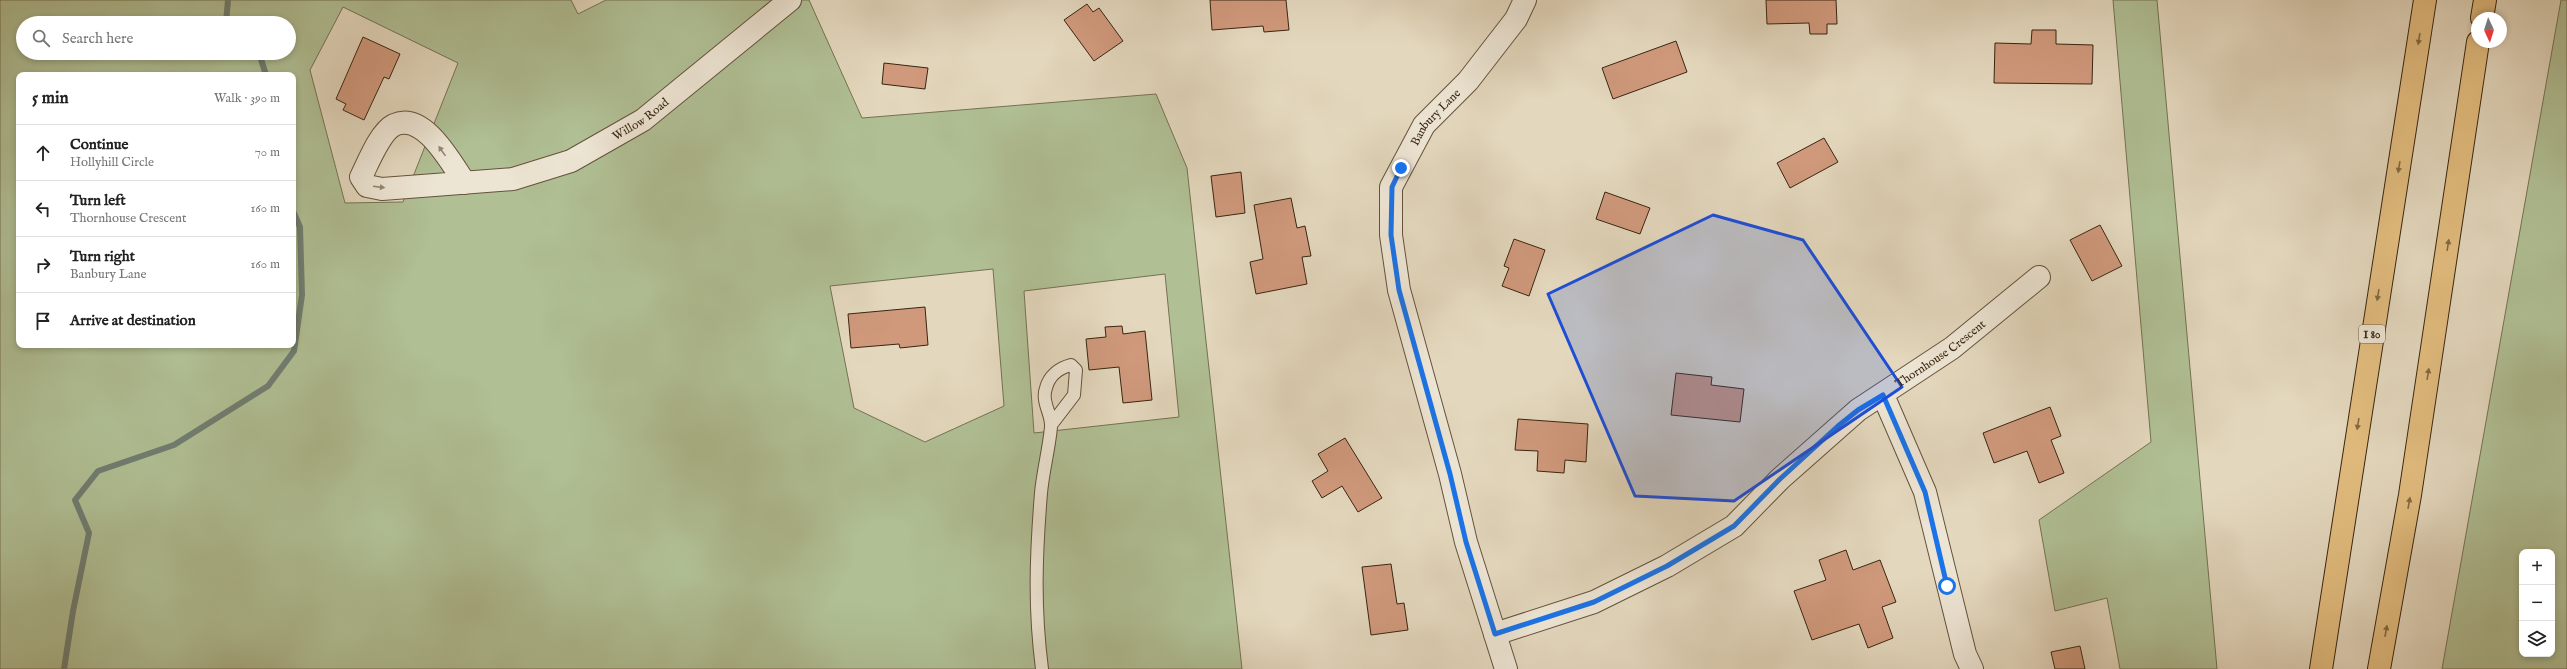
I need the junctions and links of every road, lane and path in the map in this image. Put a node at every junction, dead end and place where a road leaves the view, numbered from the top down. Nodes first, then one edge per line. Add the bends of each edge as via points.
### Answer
1 (790, 0) edge
2 (1525, 0) edge
3 (2425, 0) edge
4 (2485, 0) edge
5 (2483, 12) edge
6 (2477, 48) edge
7 (464, 183) dead end
8 (2039, 277) dead end
9 (1883, 395) junction
10 (1051, 424) dead end
11 (1495, 634) junction
12 (1042, 669) edge
13 (1506, 669) edge
14 (1972, 669) edge
15 (2321, 669) edge
16 (2379, 669) edge

1 - 7 street, Willow Road via 643,120 571,161 514,179
2 - 11 street, Banbury Lane via 1516,19 1468,81 1424,125 1392,187 1391,235 1399,290 1450,474 1466,542
3 -> 15 highway, I 80
4 - 5 highway
16 -> 6 highway via 2410,495
8 - 9 street, Thornhouse Crescent via 1952,348
9 - 11 street, Thornhouse Crescent via 1838,426 1734,526 1667,566 1594,602
9 - 14 street via 1925,492 1965,654
10 - 12 lane via 1041,492 1035,580 1035,616
11 - 13 street, Banbury Lane

